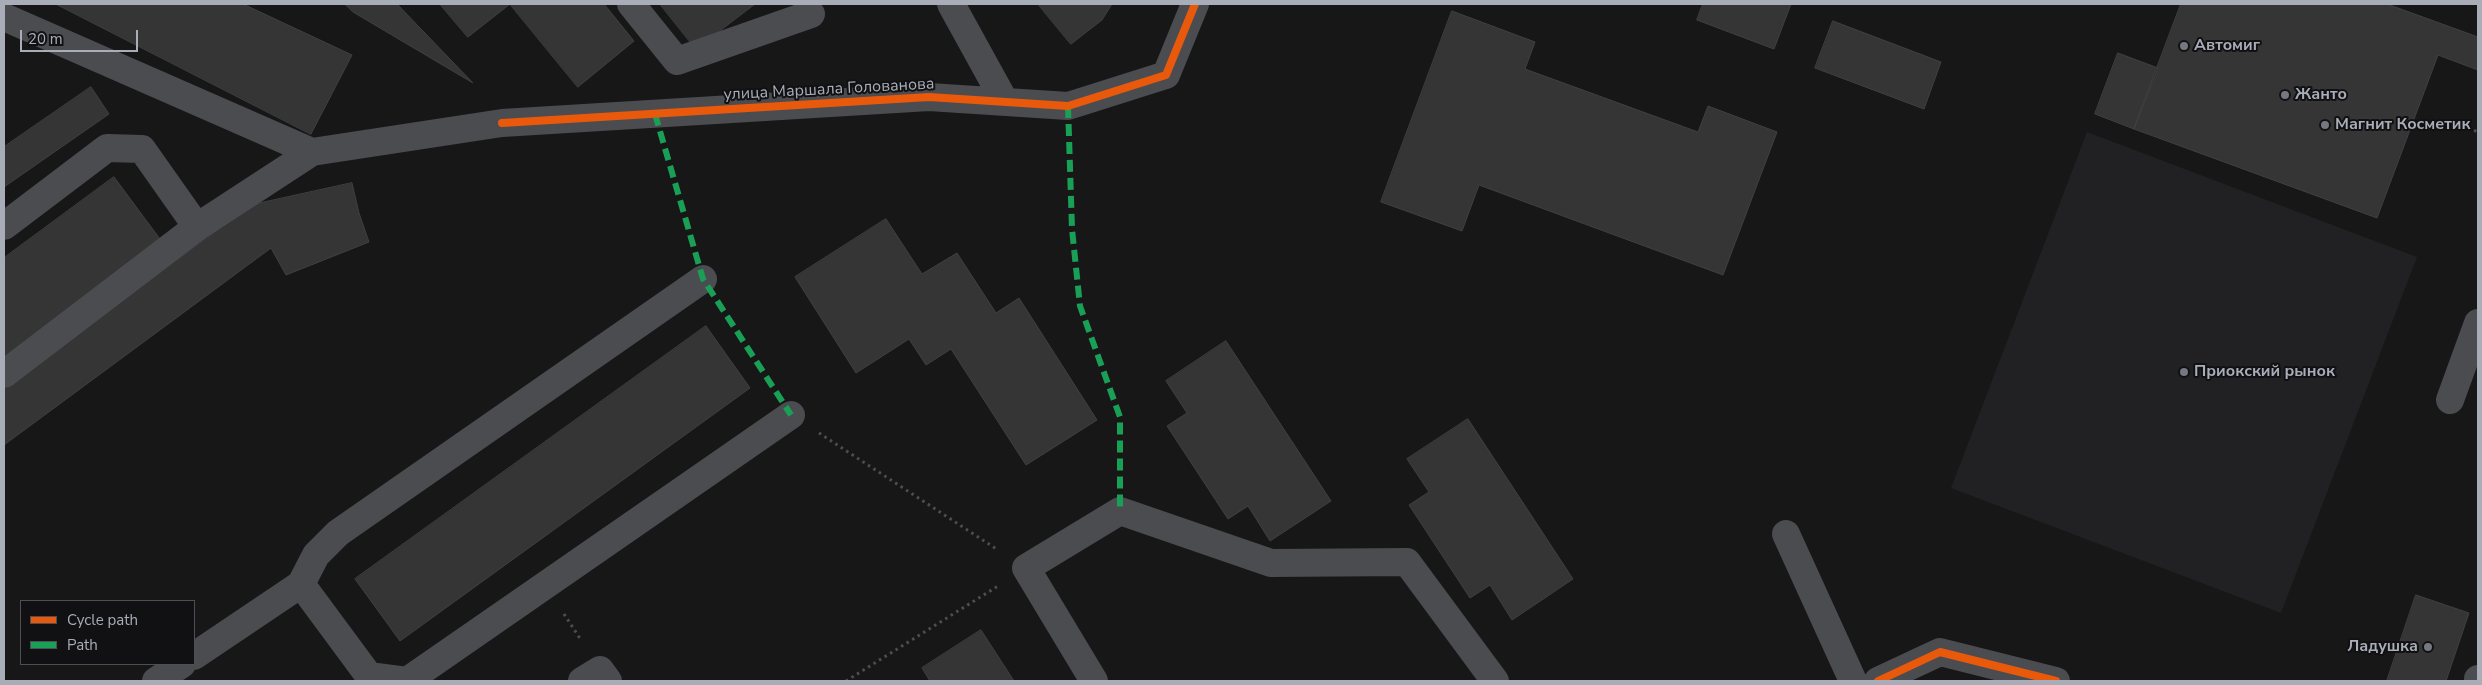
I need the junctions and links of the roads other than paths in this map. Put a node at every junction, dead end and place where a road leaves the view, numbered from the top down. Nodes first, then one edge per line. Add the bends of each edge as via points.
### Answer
1 (631, 4) edge
2 (951, 4) edge
3 (1195, 4) edge
4 (812, 7) edge
5 (4, 17) edge
6 (1005, 102) junction
7 (312, 152) junction
8 (4, 226) edge
9 (197, 227) junction
10 (702, 279) dead end
11 (2478, 323) edge
12 (4, 374) edge
13 (2450, 400) dead end
14 (791, 415) road end
15 (1786, 534) dead end
16 (301, 584) junction
17 (195, 655) edge
18 (180, 665) edge
19 (366, 679) edge
20 (156, 681) edge
21 (407, 681) edge
22 (1094, 681) edge
23 (1495, 681) edge
24 (1853, 681) edge
25 (1878, 681) edge
26 (2056, 681) edge

1 - 4 street via 677,61
2 - 6 street
3 - 6 street, улица Маршала Голованова via 1166,75 1068,106
5 - 7 street
6 - 7 street, улица Маршала Голованова via 929,97 502,124
7 - 9 street
8 - 9 street via 107,148 142,149
9 - 12 street
10 - 16 street via 338,533 316,555
11 - 13 street
14 - 21 street
15 - 24 street
16 - 17 street
16 - 19 street
18 - 20 street
19 - 21 street
22 - 23 street via 1026,568 1120,511 1271,563 1407,562
25 - 26 street via 1940,652

